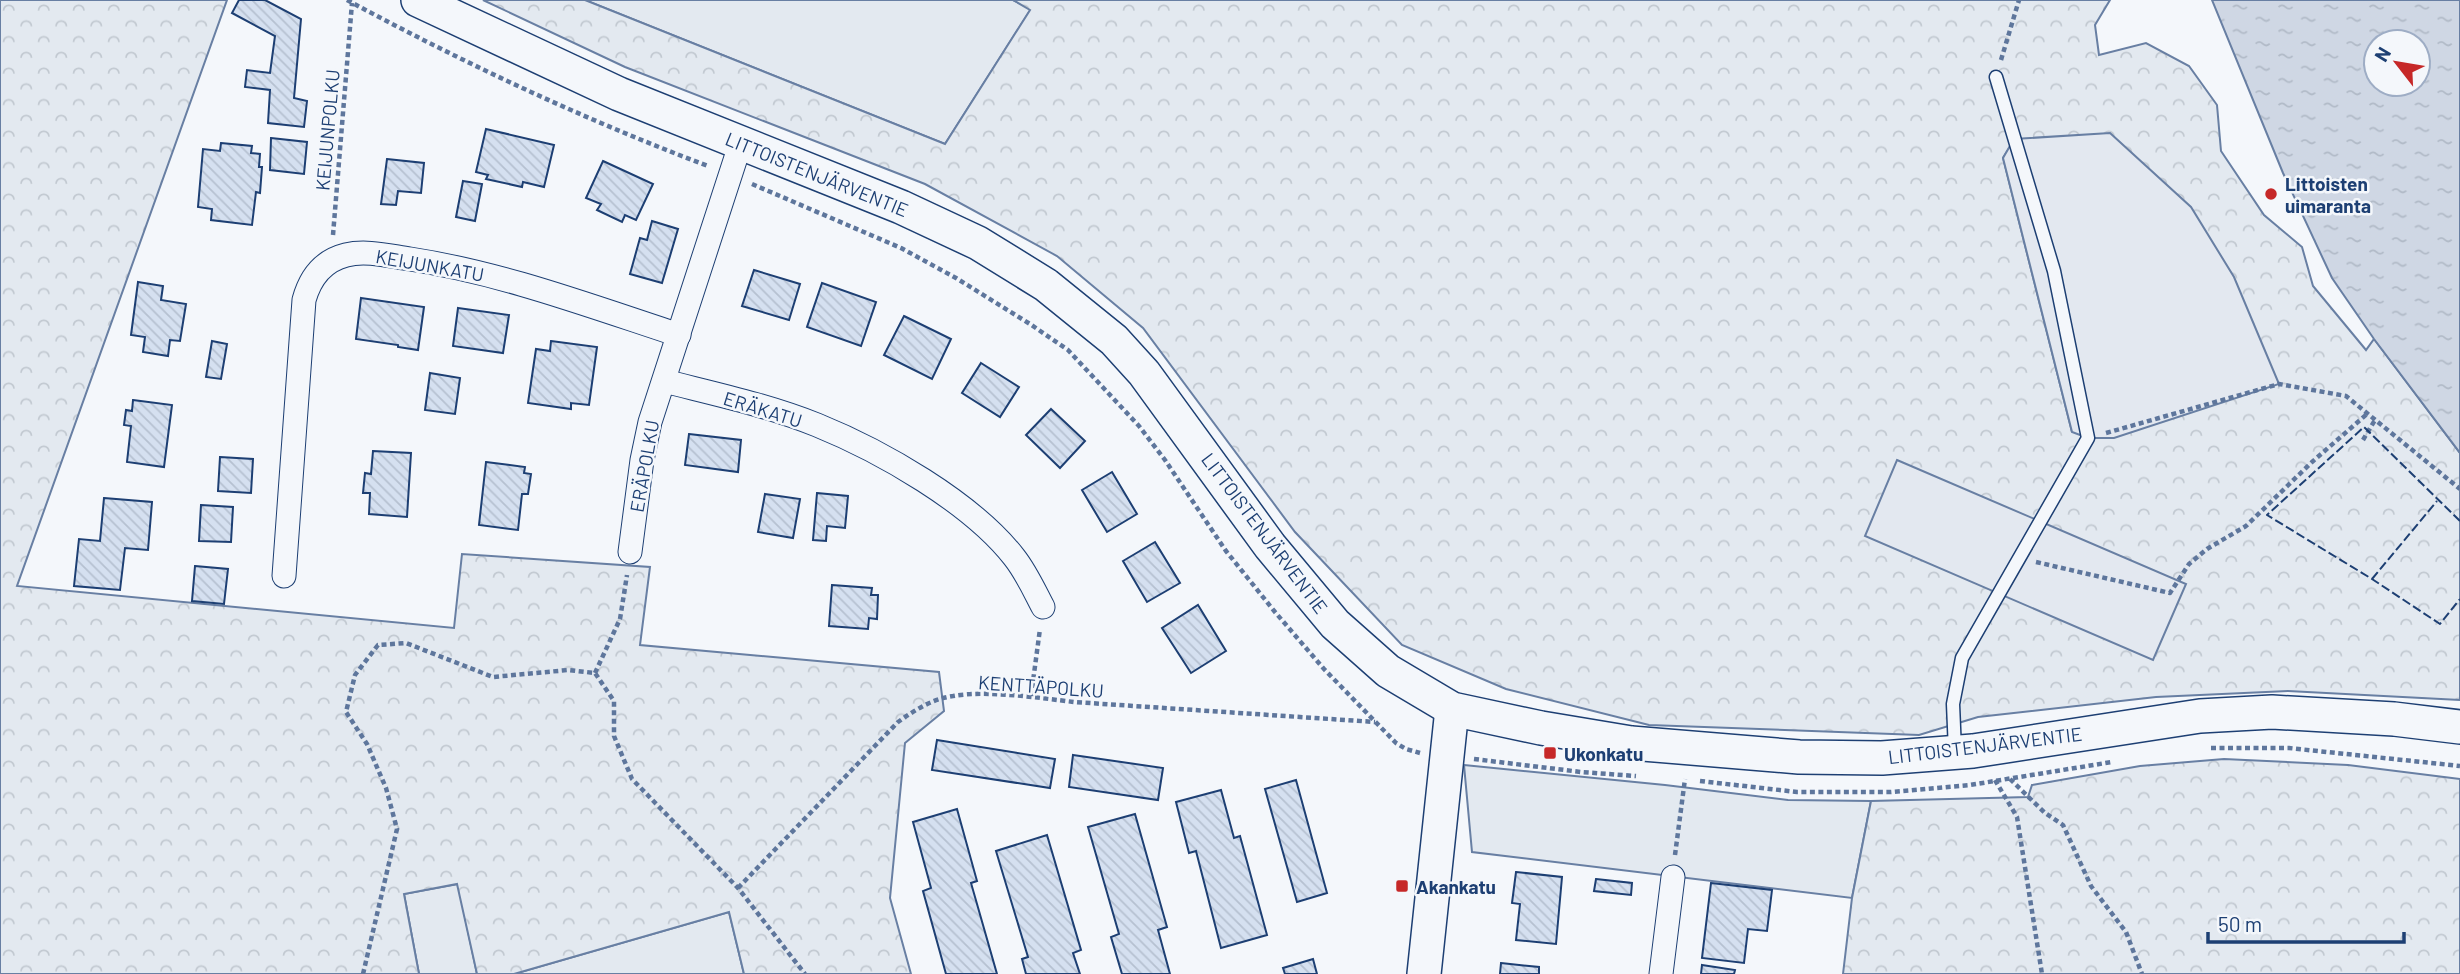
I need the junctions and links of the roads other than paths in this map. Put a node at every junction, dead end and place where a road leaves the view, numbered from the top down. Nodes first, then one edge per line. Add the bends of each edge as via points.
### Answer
1 (418, 0) edge
2 (1996, 77) road end
3 (741, 142) junction
4 (679, 335) junction
5 (664, 381) junction
6 (630, 552) road end
7 (284, 576) dead end
8 (1043, 607) road end
9 (1452, 709) junction
10 (2460, 727) edge
11 (1955, 752) junction
12 (1673, 877) road end
13 (1424, 974) edge
14 (1661, 974) edge

1 - 3 street, LITTOISTENJÄRVENTIE via 619,94
2 - 11 lane via 2054,271 2088,438 1962,658 1953,704
3 - 4 street
3 - 9 street, LITTOISTENJÄRVENTIE via 943,226 1014,264 1086,316 1144,373 1270,546 1335,624 1388,671
4 - 5 street
4 - 7 street, KEIJUNKATU via 479,272 372,254 332,260 314,276 304,300
5 - 6 street, ERÄPOLKU via 642,460
5 - 8 street, ERÄKATU via 817,425 913,475 995,535 1030,580
9 - 11 street, LITTOISTENJÄRVENTIE via 1631,743 1799,757 1882,758
9 - 13 street
10 - 11 street, LITTOISTENJÄRVENTIE via 2394,719 2248,713
12 - 14 street

